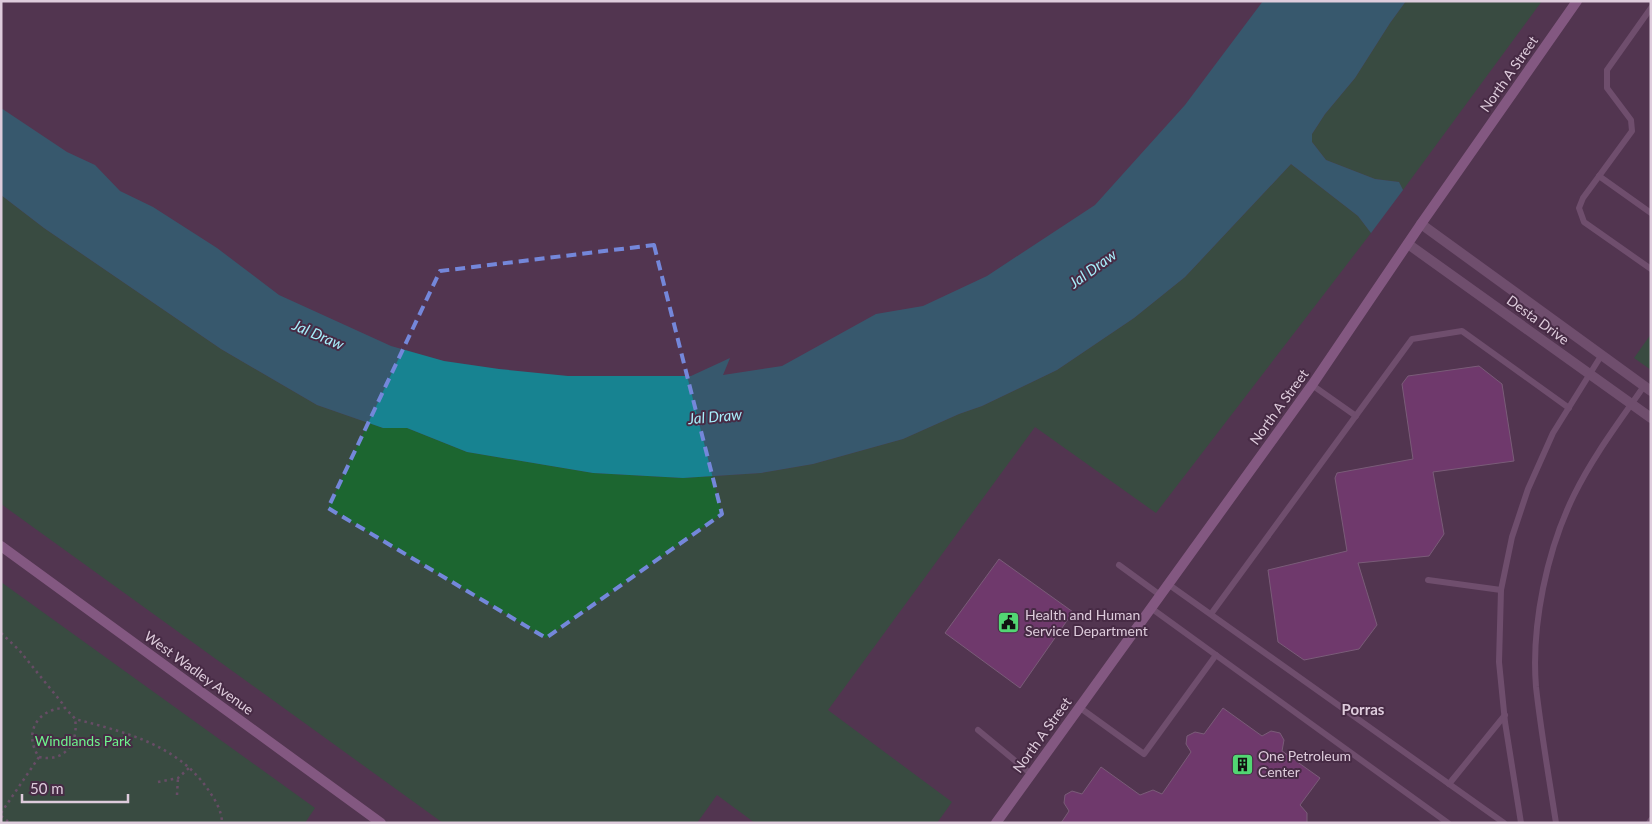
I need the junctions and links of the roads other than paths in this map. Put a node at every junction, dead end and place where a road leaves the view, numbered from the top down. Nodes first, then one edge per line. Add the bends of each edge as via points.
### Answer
1 (1577, 1) edge
2 (1651, 8) edge
3 (1599, 176) junction
4 (1651, 213) edge
5 (1421, 224) junction
6 (1408, 244) junction
7 (1651, 269) edge
8 (1601, 356) junction
9 (1590, 374) junction
10 (1312, 386) junction
11 (1647, 388) edge
12 (1632, 404) junction
13 (1569, 408) junction
14 (1356, 416) junction
15 (1651, 418) edge
16 (1, 546) edge
17 (1119, 565) dead end
18 (1428, 580) dead end
19 (1168, 584) junction
20 (1501, 590) junction
21 (1160, 595) junction
22 (1151, 608) junction
23 (1211, 614) junction
24 (1216, 655) junction
25 (1080, 707) junction
26 (1505, 715) junction
27 (978, 730) dead end
28 (1031, 774) junction
29 (1449, 784) junction
30 (381, 823) edge
31 (996, 823) edge
32 (1448, 823) edge
33 (1504, 823) edge
34 (1521, 823) edge
35 (1556, 823) edge

1 - 5 main road, North A Street
2 - 3 lane via 1607,70 1607,88 1630,120 1632,131
3 - 4 lane
3 - 7 lane via 1579,208 1584,222
5 - 6 main road, North A Street
5 - 8 street, Desta Drive
6 - 9 street, Desta Drive
6 - 10 main road, North A Street
8 - 9 lane
8 - 11 street, Desta Drive
9 - 12 street, Desta Drive
9 - 13 lane
10 - 14 lane
10 - 19 main road, North A Street
11 - 12 lane
12 - 15 street, Desta Drive
12 - 35 lane via 1593,461 1568,508 1542,601 1536,645 1536,686
13 - 14 lane via 1462,331 1412,339
13 - 20 lane via 1552,433 1528,489 1512,537
14 - 23 lane
16 - 30 main road, West Wadley Avenue
17 - 21 lane
18 - 20 lane
19 - 21 main road, North A Street
19 - 23 lane
20 - 26 lane via 1499,662
21 - 22 main road, North A Street
22 - 24 lane
22 - 25 main road, North A Street
23 - 29 lane
24 - 25 lane via 1144,754
24 - 32 lane
25 - 28 main road, North A Street
26 - 29 lane
26 - 34 lane
27 - 28 lane
28 - 31 main road, North A Street
29 - 33 lane

